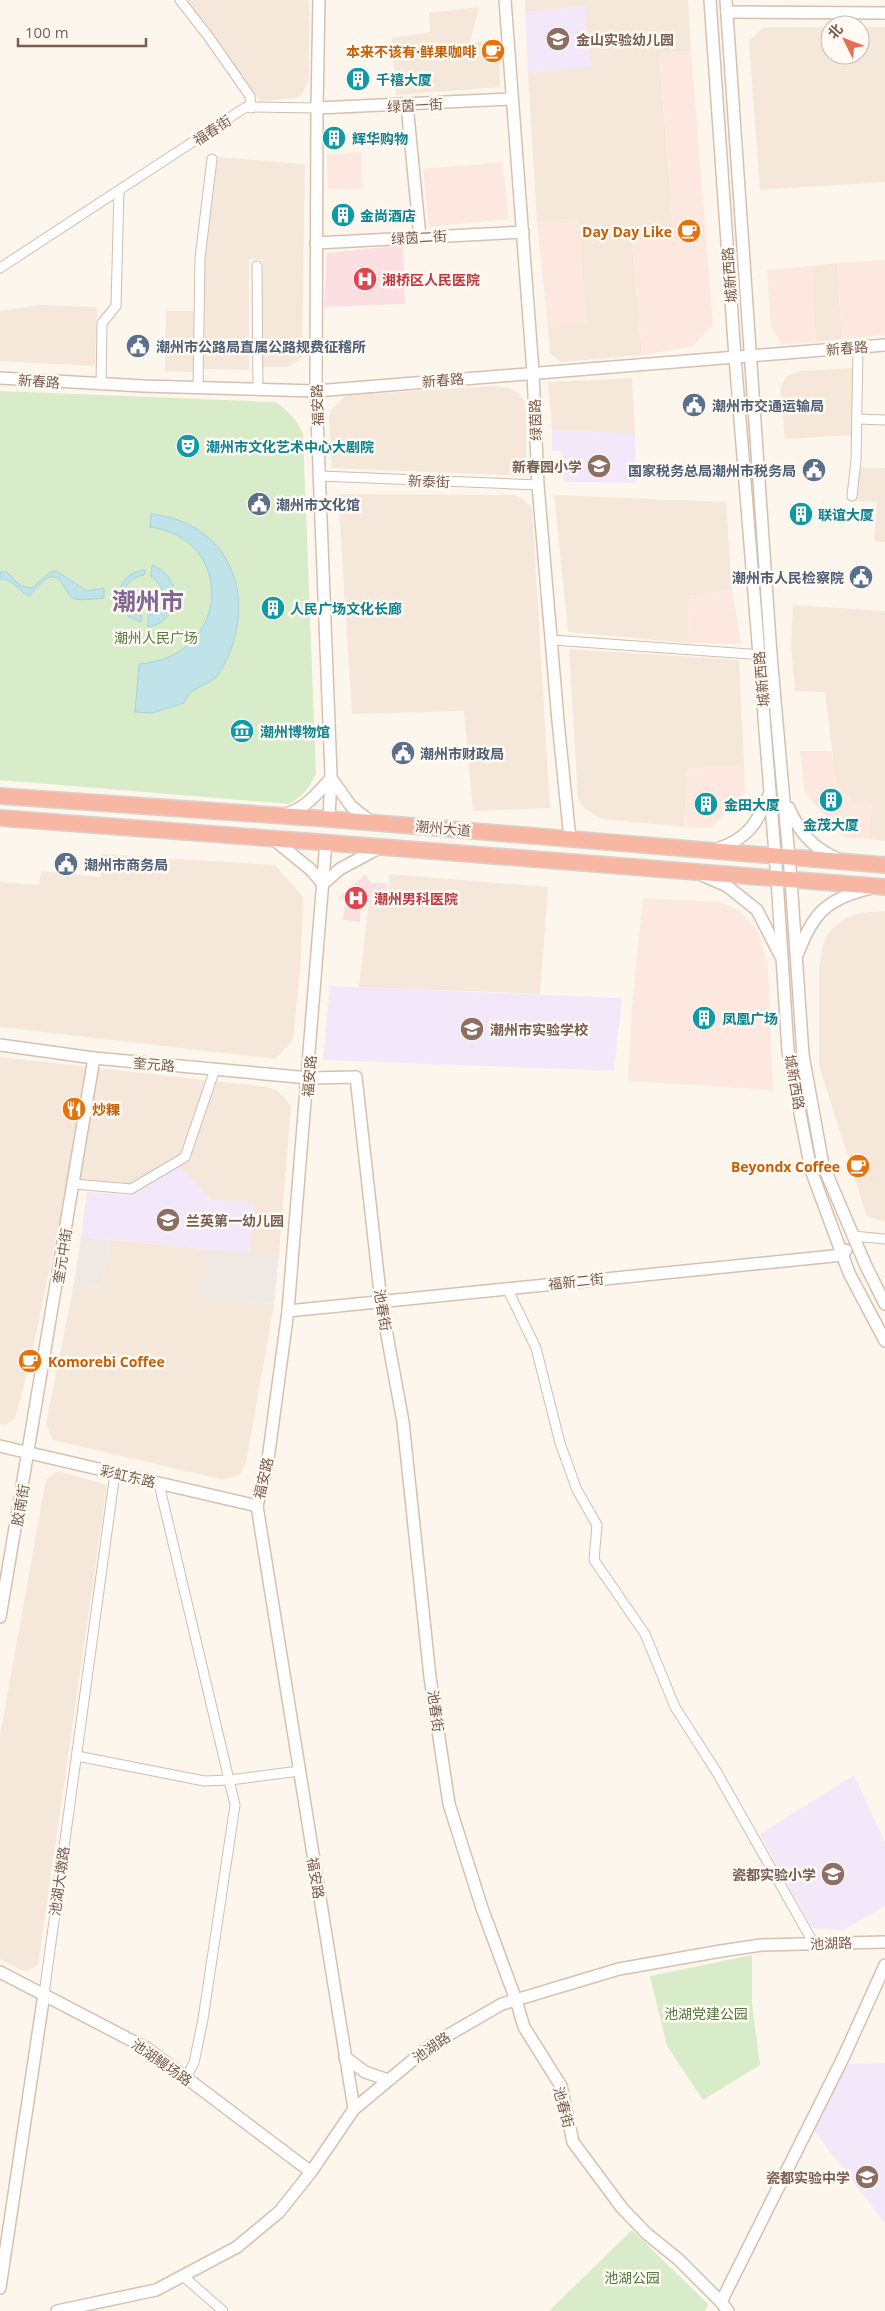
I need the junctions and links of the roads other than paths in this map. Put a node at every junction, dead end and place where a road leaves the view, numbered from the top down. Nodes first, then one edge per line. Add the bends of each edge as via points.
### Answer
1 (180, 0) edge
2 (319, 0) edge
3 (505, 0) edge
4 (710, 0) edge
5 (727, 6) edge
6 (885, 13) edge
7 (512, 99) junction
8 (407, 105) junction
9 (251, 108) junction
10 (317, 108) junction
11 (212, 159) dead end
12 (119, 191) junction
13 (523, 232) junction
14 (420, 237) junction
15 (316, 243) junction
16 (257, 266) dead end
17 (0, 268) edge
18 (885, 345) edge
19 (858, 347) junction
20 (735, 357) junction
21 (752, 357) junction
22 (533, 372) junction
23 (0, 378) edge
24 (101, 384) junction
25 (198, 388) junction
26 (258, 389) junction
27 (316, 391) junction
28 (857, 419) junction
29 (885, 420) edge
30 (320, 476) junction
31 (538, 485) junction
32 (852, 496) dead end
33 (552, 640) junction
34 (758, 654) junction
35 (772, 655) junction
36 (331, 778) junction
37 (770, 794) junction
38 (0, 796) edge
39 (784, 796) junction
40 (329, 814) junction
41 (279, 816) junction
42 (0, 818) edge
43 (372, 823) junction
44 (272, 838) junction
45 (570, 839) junction
46 (326, 842) junction
47 (381, 847) junction
48 (710, 851) junction
49 (782, 857) junction
50 (842, 861) junction
51 (885, 865) edge
52 (698, 874) junction
53 (784, 880) junction
54 (323, 884) junction
55 (880, 887) edge
56 (796, 956) junction
57 (782, 961) junction
58 (0, 1045) edge
59 (94, 1058) junction
60 (215, 1069) junction
61 (309, 1078) junction
62 (74, 1184) junction
63 (853, 1236) junction
64 (885, 1239) edge
65 (843, 1255) junction
66 (507, 1288) junction
67 (381, 1302) junction
68 (885, 1304) edge
69 (288, 1311) junction
70 (885, 1341) edge
71 (0, 1446) edge
72 (29, 1453) junction
73 (115, 1473) junction
74 (159, 1484) junction
75 (256, 1506) junction
76 (0, 1617) edge
77 (77, 1756) junction
78 (299, 1771) junction
79 (230, 1780) junction
80 (885, 1942) edge
81 (814, 1944) junction
82 (885, 1964) edge
83 (0, 1972) edge
84 (44, 1994) junction
85 (516, 2000) junction
86 (345, 2057) junction
87 (186, 2077) junction
88 (388, 2080) junction
89 (354, 2109) junction
90 (311, 2172) junction
91 (183, 2276) junction
92 (0, 2288) edge
93 (722, 2308) edge
94 (57, 2311) edge
95 (223, 2311) edge

1 - 9 street via 250,96
2 - 10 street, 福安路
3 - 7 street, 绿茵路
4 - 20 street, 城新西路
5 - 6 street
5 - 21 street, 城新西路
7 - 8 street, 绿茵一街
7 - 13 street, 绿茵路
8 - 10 street, 绿茵一街
8 - 14 street
9 - 10 street, 福春街
9 - 12 street, 福春街 via 246,107
10 - 15 street, 福安路
11 - 25 street via 200,258
12 - 17 street, 福春街
12 - 24 street via 116,306 102,323
13 - 14 street, 绿茵二街
13 - 22 street, 绿茵路
14 - 15 street, 绿茵二街
15 - 27 street, 福安路
16 - 26 street
18 - 19 street, 新春路
19 - 21 street, 新春路
19 - 28 street
20 - 21 street, 新春路
20 - 22 street, 新春路
20 - 34 street, 城新西路
21 - 35 street, 城新西路
22 - 27 street, 新春路
22 - 31 street, 绿茵路
23 - 24 street, 新春路
24 - 25 street, 新春路
25 - 26 street, 新春路
26 - 27 street, 新春路
27 - 30 street, 福安路
28 - 29 street
28 - 32 street
30 - 31 street, 新泰街
30 - 36 street, 福安路
31 - 33 street, 绿茵路
33 - 34 street
33 - 45 street, 绿茵路
34 - 35 street
34 - 37 street, 城新西路
35 - 39 street, 城新西路
36 - 40 street, 福安路
36 - 41 street via 306,804
36 - 43 street via 351,806
37 - 48 street via 748,833 733,844
37 - 49 street, 城新西路
38 - 41 highway, 潮州大道
39 - 49 street, 城新西路
39 - 50 street via 806,838 821,851
40 - 41 highway, 潮州大道
40 - 43 highway, 潮州大道
42 - 44 highway, 潮州大道
43 - 45 highway, 潮州大道
44 - 46 highway, 潮州大道
44 - 54 street
45 - 48 highway, 潮州大道
46 - 47 highway, 潮州大道
46 - 54 street, 福安路
47 - 52 highway, 潮州大道
47 - 54 street via 340,869
48 - 49 highway, 潮州大道
49 - 50 highway, 潮州大道
49 - 53 street, 城新西路
50 - 51 highway, 潮州大道
52 - 53 highway, 潮州大道
52 - 57 street via 726,886 758,910
53 - 55 highway, 潮州大道
53 - 56 street, 城新西路
53 - 57 street, 城新西路
54 - 61 street, 福安路
55 - 56 street via 834,899 818,914
56 - 63 street, 城新西路 via 802,1054 823,1165
57 - 65 street, 城新西路 via 788,1051 811,1170
58 - 59 street, 奎元路
59 - 60 street, 奎元路
59 - 62 street, 奎元中街
60 - 61 street, 奎元路
60 - 62 street via 185,1157 131,1189
61 - 67 street, 池春街 via 356,1077
61 - 69 street, 福安路
62 - 72 street, 奎元中街
63 - 64 street
63 - 65 street
63 - 68 street, 城新西路
65 - 66 street, 福新二街
65 - 70 street, 城新西路
66 - 67 street, 福新二街
66 - 81 street via 536,1348 560,1443 578,1490 597,1525 594,1560 645,1634 675,1707
67 - 69 street, 福新二街
67 - 85 street, 池春街 via 403,1422 430,1677 449,1804
69 - 75 street, 福安路 via 267,1467
71 - 72 street, 彩虹东路
72 - 73 street, 彩虹东路
72 - 76 street, 胶南街
73 - 74 street, 彩虹东路
73 - 77 street, 池湖大墩路
74 - 75 street, 彩虹东路
74 - 79 street
75 - 78 street, 福安路
77 - 79 street via 204,1781
77 - 84 street, 池湖大墩路
78 - 79 street
78 - 86 street, 福安路
79 - 87 street via 234,1815 203,2019 194,2063
80 - 81 street, 池湖路
81 - 85 street, 池湖路 via 761,1945 618,1969
82 - 93 street
83 - 84 street, 池湖鳗场路
84 - 87 street, 池湖鳗场路 via 148,2049
84 - 92 street, 池湖大墩路
85 - 88 street, 池湖路 via 502,2004 431,2045
85 - 93 street, 池春街 via 524,2028 561,2086 573,2142 622,2208 678,2259
86 - 88 street via 365,2072
86 - 89 street, 福安路
87 - 90 street, 池湖鳗场路
88 - 89 street, 池湖路
89 - 90 street, 池湖路
90 - 91 street, 池湖路 via 278,2212 258,2230 237,2247
91 - 94 street, 池湖路 via 156,2290
91 - 95 street

